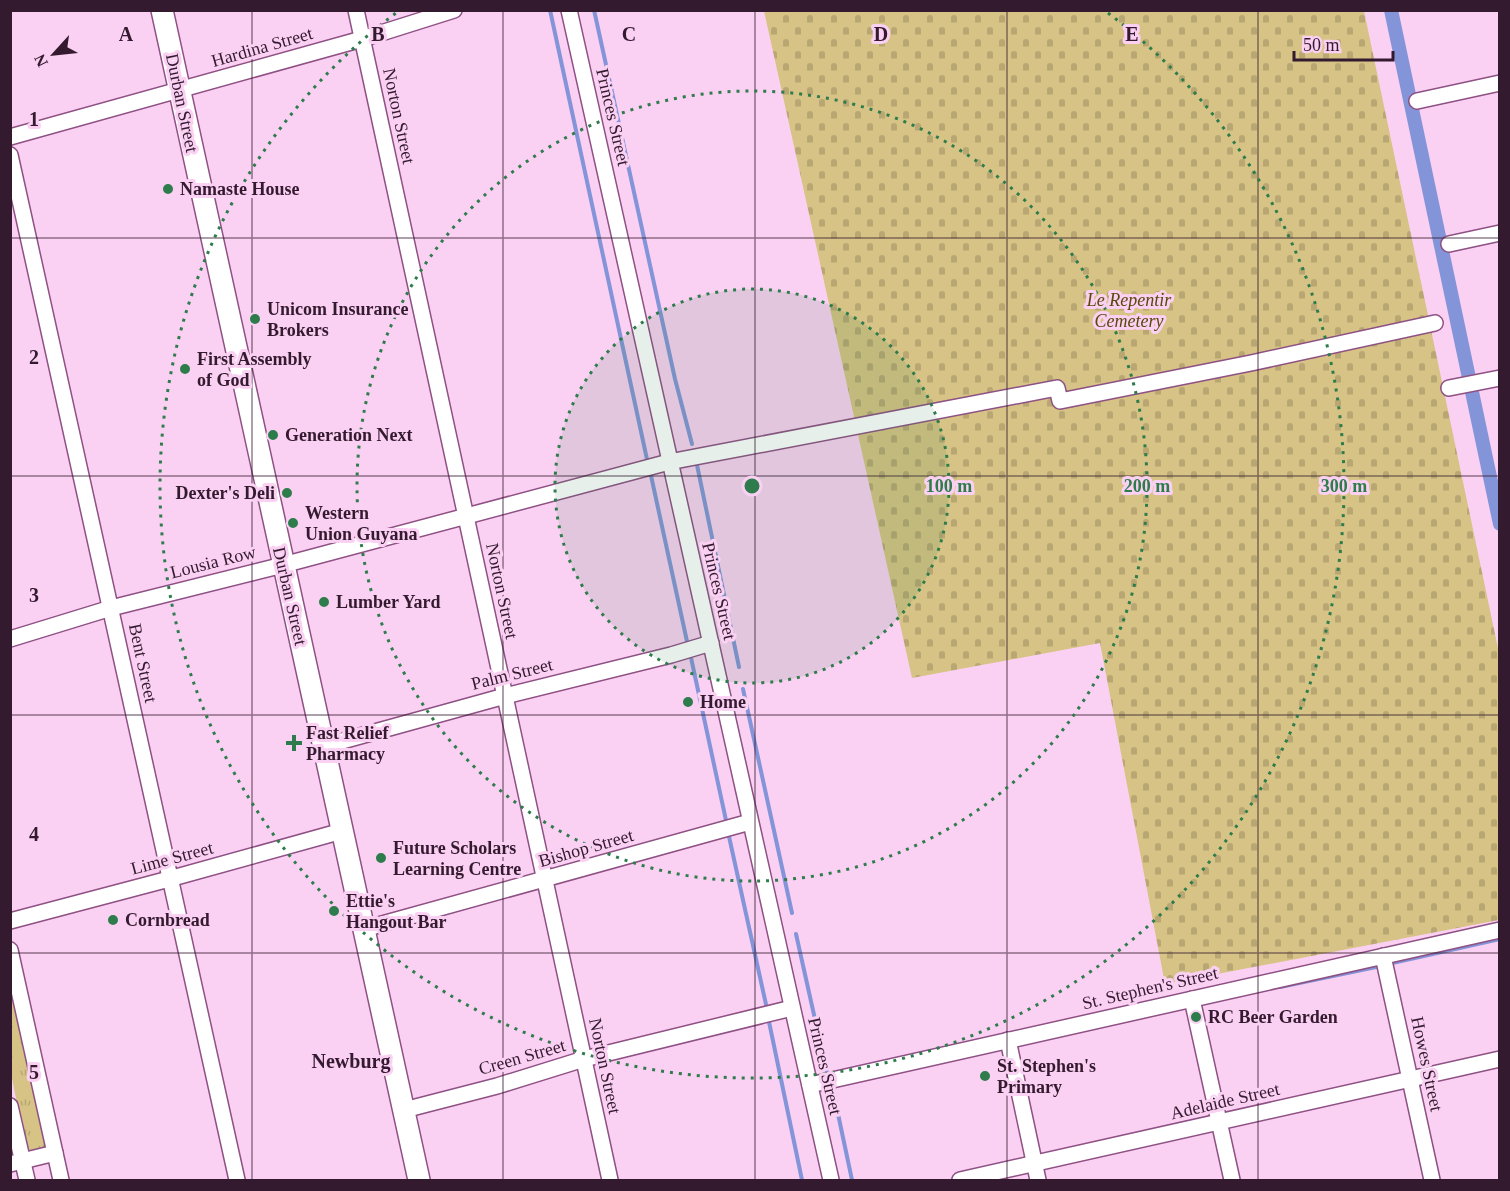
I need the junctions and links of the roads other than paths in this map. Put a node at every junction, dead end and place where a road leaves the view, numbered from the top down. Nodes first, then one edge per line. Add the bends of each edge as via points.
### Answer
1 (162, 10) edge
2 (356, 10) edge
3 (454, 10) edge
4 (569, 10) edge
5 (362, 39) junction
6 (1500, 83) edge
7 (179, 90) junction
8 (1417, 101) dead end
9 (10, 137) edge
10 (10, 154) edge
11 (1500, 233) edge
12 (1449, 244) dead end
13 (1435, 323) dead end
14 (1500, 378) edge
15 (1449, 388) dead end
16 (664, 463) junction
17 (466, 515) junction
18 (283, 565) junction
19 (111, 608) junction
20 (10, 639) edge
21 (705, 645) junction
22 (505, 696) junction
23 (324, 746) junction
24 (745, 823) junction
25 (342, 831) junction
26 (169, 879) junction
27 (545, 880) junction
28 (10, 921) edge
29 (364, 929) junction
30 (1500, 930) edge
31 (10, 950) edge
32 (1383, 956) junction
33 (1192, 999) junction
34 (786, 1010) junction
35 (1008, 1040) junction
36 (584, 1059) junction
37 (1500, 1059) edge
38 (1410, 1079) junction
39 (810, 1085) junction
40 (10, 1106) edge
41 (404, 1110) junction
42 (1219, 1122) junction
43 (55, 1153) junction
44 (17, 1162) edge
45 (1034, 1164) junction
46 (27, 1180) edge
47 (61, 1180) edge
48 (237, 1180) edge
49 (419, 1180) edge
50 (610, 1180) edge
51 (831, 1180) edge
52 (960, 1180) edge
53 (1038, 1180) edge
54 (1232, 1180) edge
55 (1432, 1180) edge

1 - 7 street, Durban Street
2 - 5 street, Norton Street
3 - 5 street, Hardina Street
4 - 16 street, Princes Street
5 - 7 street, Hardina Street
5 - 17 street, Norton Street
6 - 8 street
7 - 9 street, Hardina Street
7 - 18 street, Durban Street
10 - 19 street, Bent Street
11 - 12 street
13 - 16 street, Lousia Row via 1060,401 1058,388
14 - 15 street
16 - 17 street, Lousia Row
16 - 21 street, Princes Street
17 - 18 street, Lousia Row
17 - 22 street, Norton Street
18 - 19 street, Lousia Row
18 - 23 street, Durban Street
19 - 20 street, Lousia Row
19 - 26 street, Bent Street
21 - 22 street, Palm Street
21 - 24 street, Princes Street
22 - 23 street, Palm Street
22 - 27 street, Norton Street
23 - 25 street, Durban Street
24 - 27 street, Bishop Street
24 - 34 street, Princes Street
25 - 26 street, Lime Street
25 - 29 street, Durban Street
26 - 28 street, Lime Street
26 - 48 street, Bent Street
27 - 29 street, Bishop Street
27 - 36 street, Norton Street
29 - 41 street, Durban Street
30 - 32 street, St. Stephen's Street
31 - 43 street
32 - 33 street, St. Stephen's Street
32 - 38 street, Howes Street
33 - 35 street, St. Stephen's Street
33 - 42 street
34 - 36 street, Creen Street
34 - 39 street, Princes Street
35 - 39 street, St. Stephen's Street
35 - 45 street
36 - 41 street, Creen Street
36 - 50 street, Norton Street
37 - 38 street, Adelaide Street
38 - 42 street, Adelaide Street
38 - 55 street, Howes Street
39 - 51 street, Princes Street
40 - 44 street
41 - 49 street, Durban Street
42 - 45 street, Adelaide Street
42 - 54 street
43 - 44 street
43 - 47 street
44 - 46 street
45 - 52 street, Adelaide Street
45 - 53 street

